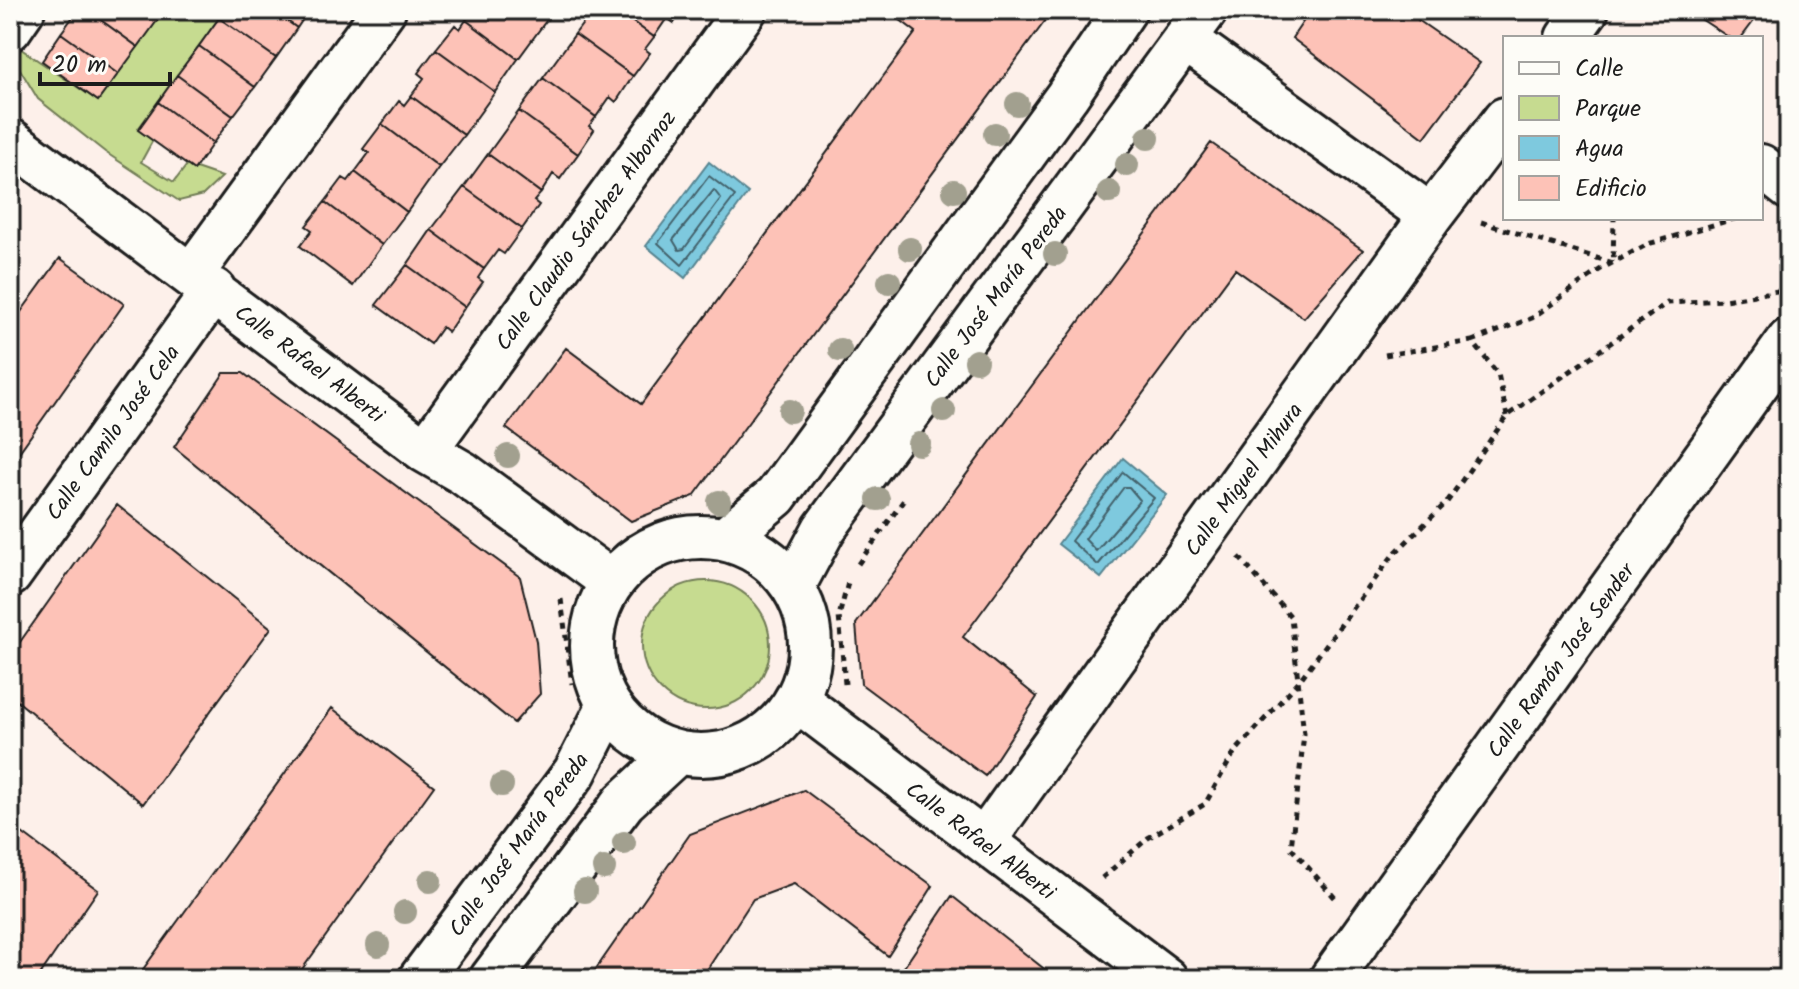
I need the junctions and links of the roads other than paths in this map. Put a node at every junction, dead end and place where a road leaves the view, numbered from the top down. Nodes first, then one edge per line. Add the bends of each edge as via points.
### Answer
1 (23, 10) edge
2 (384, 10) edge
3 (745, 10) edge
4 (1125, 10) edge
5 (10, 29) edge
6 (1203, 37) edge
7 (1503, 122) edge
8 (10, 140) edge
9 (1763, 168) edge
10 (1789, 188) edge
11 (1431, 216) junction
12 (203, 282) junction
13 (1789, 340) edge
14 (425, 451) junction
15 (709, 529) junction
16 (10, 575) edge
17 (612, 582) junction
18 (793, 587) junction
19 (797, 700) junction
20 (609, 705) junction
21 (677, 753) junction
22 (984, 841) junction
23 (420, 979) edge
24 (491, 979) edge
25 (1166, 979) edge
26 (1331, 979) edge

1 - 5 street
2 - 12 street, Calle Camilo José Cela
3 - 14 street, Calle Claudio Sánchez Albornoz
4 - 15 street via 776,496
6 - 11 street
6 - 18 street, Calle José María Pereda via 824,529
7 - 11 street, Calle Miguel Mihura
8 - 12 street, Calle Rafael Alberti
9 - 10 street
11 - 22 street, Calle Miguel Mihura
12 - 14 street, Calle Rafael Alberti
12 - 16 street, Calle Camilo José Cela
13 - 26 street, Calle Ramón José Sender
14 - 17 street, Calle Rafael Alberti
15 - 17 street via 662,543 634,559
15 - 18 street via 752,549
17 - 20 street via 597,612 592,643 595,676
18 - 19 street via 806,614 811,643 808,673
19 - 21 street via 775,727 746,746 712,756
19 - 22 street, Calle Rafael Alberti
20 - 21 street via 627,727
20 - 23 street, Calle José María Pereda via 575,772
21 - 24 street via 624,802
22 - 25 street, Calle Rafael Alberti

